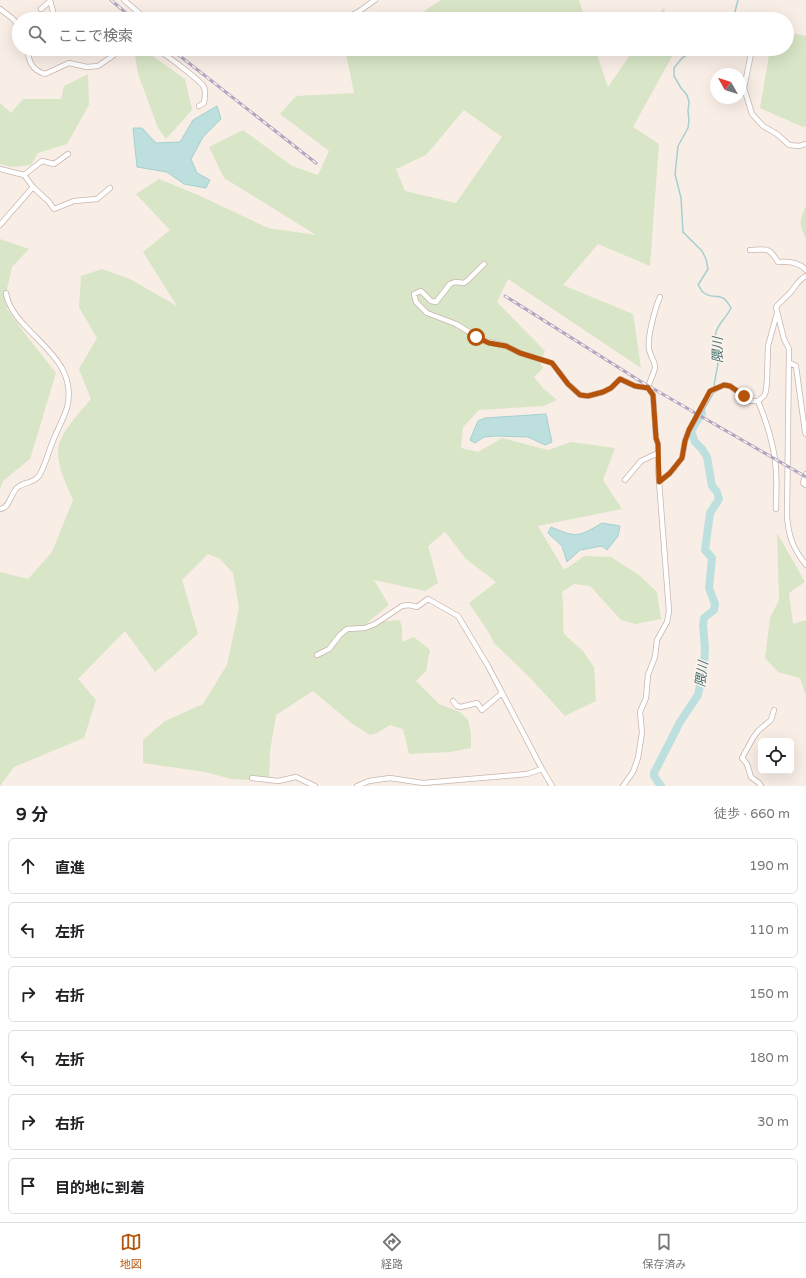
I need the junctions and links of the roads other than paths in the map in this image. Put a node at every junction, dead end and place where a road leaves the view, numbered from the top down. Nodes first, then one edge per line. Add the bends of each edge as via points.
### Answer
1 (124, 0) edge
2 (375, 0) edge
3 (50, 1) edge
4 (0, 8) edge
5 (41, 9) dead end
6 (53, 12) edge
7 (138, 12) edge
8 (358, 12) edge
9 (12, 18) edge
10 (28, 56) edge
11 (113, 56) edge
12 (168, 56) edge
13 (751, 56) edge
14 (200, 106) dead end
15 (806, 144) edge
16 (68, 154) dead end
17 (0, 169) edge
18 (11, 172) junction
19 (0, 173) edge
20 (24, 175) junction
21 (33, 187) junction
22 (110, 188) dead end
23 (0, 225) edge
24 (750, 250) dead end
25 (484, 264) dead end
26 (806, 270) edge
27 (806, 276) edge
28 (6, 293) dead end
29 (660, 297) dead end
30 (777, 312) junction
31 (790, 363) junction
32 (648, 388) junction
33 (758, 401) junction
34 (806, 434) edge
35 (658, 453) junction
36 (806, 474) edge
37 (625, 480) dead end
38 (659, 482) junction
39 (806, 485) edge
40 (0, 509) edge
41 (776, 509) dead end
42 (806, 565) edge
43 (317, 655) dead end
44 (502, 693) junction
45 (452, 701) dead end
46 (774, 710) dead end
47 (542, 769) junction
48 (252, 778) dead end
49 (315, 786) edge
50 (357, 786) edge
51 (552, 786) edge
52 (623, 786) edge
53 (761, 786) edge

1 - 7 street
2 - 8 street
3 - 5 street
3 - 6 street
4 - 9 street
10 - 11 street via 31,66 45,74 68,63 93,68
12 - 14 street via 203,86 206,94 204,103
13 - 15 street via 744,88 752,114 763,126 789,145
16 - 20 street via 54,164 42,162
17 - 18 street
18 - 19 street
18 - 20 street
20 - 21 street
21 - 22 street via 54,209 74,201 97,199
21 - 23 street
24 - 26 street via 768,250 778,262 802,265
25 - 32 street via 464,283 450,284 436,302 431,301 421,291 414,294 416,302 427,313 456,324 484,341 506,346 552,363 580,395 588,396 603,392 620,379 635,386
27 - 30 street via 799,280 779,303 776,307
28 - 40 street via 19,319 64,370 68,401 39,476 35,481 17,488 5,507
29 - 32 street via 650,334 649,349 655,368
30 - 31 street via 789,349
30 - 33 street via 768,346 766,391
31 - 34 street via 796,366
31 - 42 street via 787,517 790,541
32 - 35 street via 653,395
33 - 38 street via 750,401 730,386 724,385 710,391 689,430 682,458
33 - 41 street via 773,444
35 - 37 street via 642,461
35 - 38 street
36 - 39 street via 803,483
38 - 52 street via 669,611 667,622 657,640 655,657 648,675 646,698 640,712 642,733 638,758
43 - 44 street via 329,649 347,630 365,628 402,606 417,607 428,600 458,616
44 - 45 street via 482,710 477,703 461,707
44 - 47 street
46 - 53 street via 771,720 758,731 742,758 751,777
47 - 50 street via 527,774 423,783 390,778 369,781
47 - 51 street
48 - 49 street via 278,781 296,777

